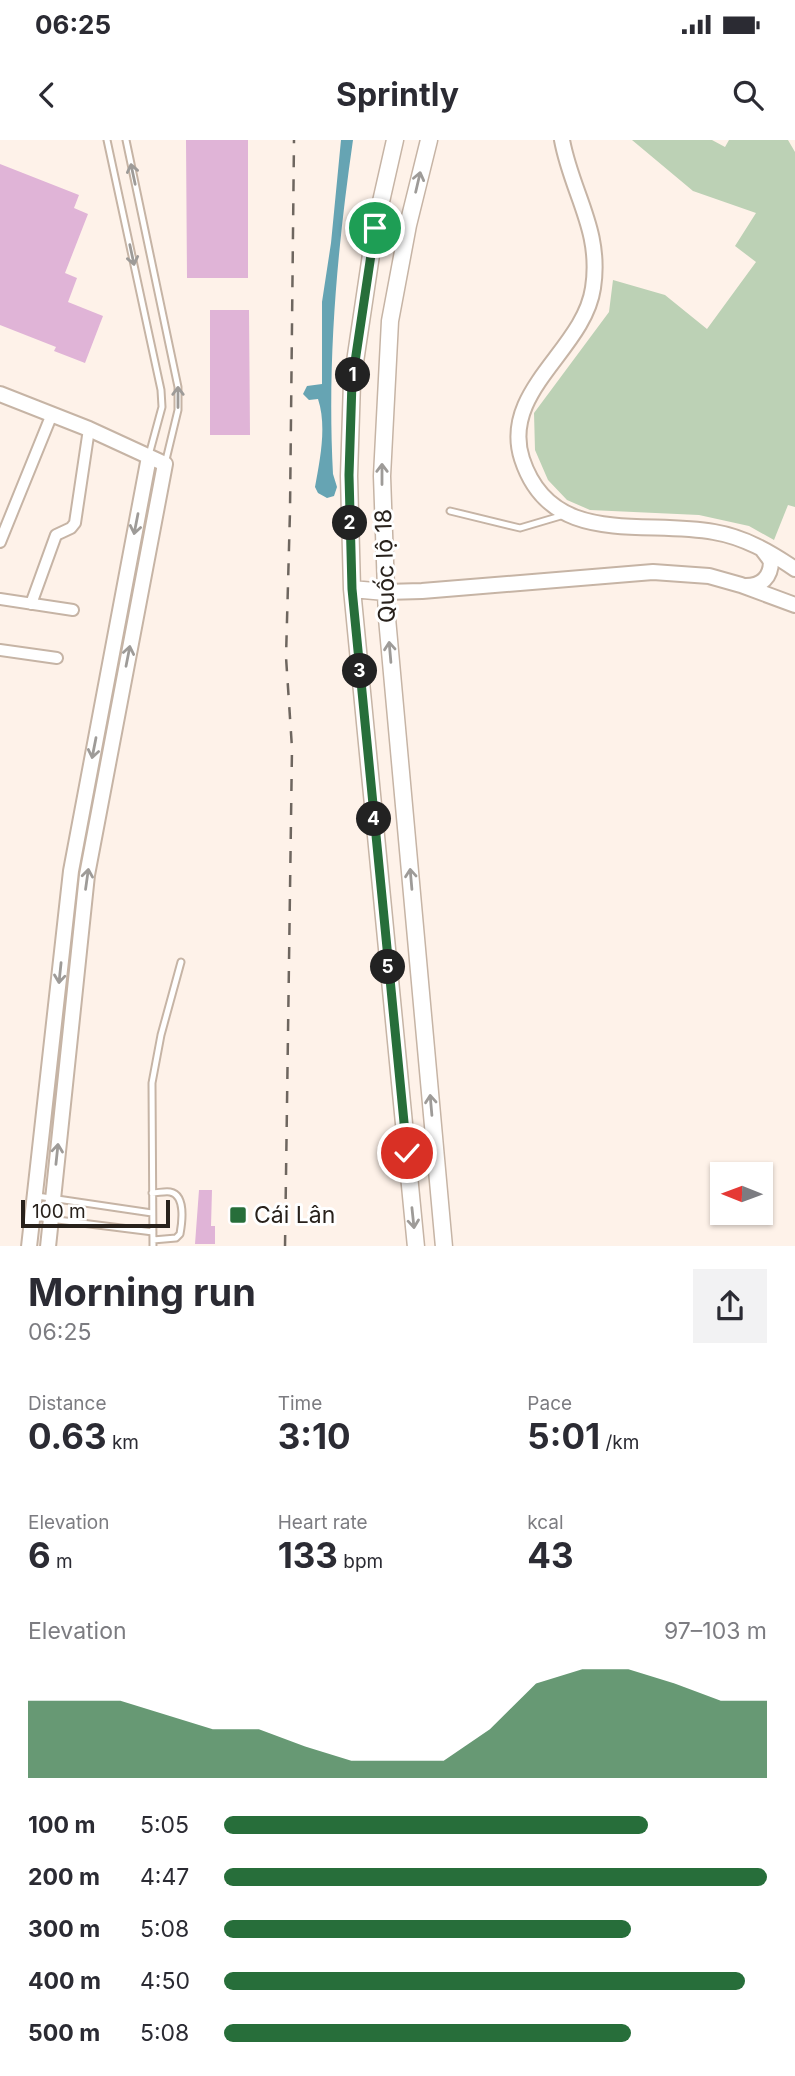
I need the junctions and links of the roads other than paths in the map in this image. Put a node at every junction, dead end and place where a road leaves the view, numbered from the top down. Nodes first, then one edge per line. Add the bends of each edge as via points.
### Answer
1 (107, 140) edge
2 (126, 140) edge
3 (395, 140) edge
4 (429, 140) edge
5 (562, 140) edge
6 (0, 394) edge
7 (52, 414) junction
8 (89, 429) junction
9 (149, 457) junction
10 (165, 464) junction
11 (450, 511) dead end
12 (567, 514) junction
13 (0, 542) edge
14 (758, 546) junction
15 (795, 569) edge
16 (741, 585) junction
17 (352, 589) junction
18 (385, 592) junction
19 (0, 599) edge
20 (30, 604) junction
21 (795, 605) edge
22 (73, 610) dead end
23 (0, 650) edge
24 (57, 658) dead end
25 (181, 962) dead end
26 (152, 1193) junction
27 (34, 1195) junction
28 (53, 1198) junction
29 (152, 1213) junction
30 (32, 1217) junction
31 (51, 1219) junction
32 (153, 1232) junction
33 (153, 1243) edge
34 (29, 1246) edge
35 (48, 1246) edge
36 (416, 1246) edge
37 (444, 1246) edge

1 -> 9 lane via 161,390 162,407
10 -> 2 lane via 178,410 178,387
3 - 17 main road, Quốc lộ 18 via 375,228 352,382
18 -> 4 main road, Quốc lộ 18 via 382,476 390,321
5 - 12 main road via 595,247 592,293 573,336 530,394 522,412 520,437 528,475 551,506
6 - 7 main road
7 - 8 main road
7 - 13 street
8 - 9 main road
8 - 20 street via 75,523 56,535
9 - 10 main road
9 -> 27 main road via 71,871
28 -> 10 main road via 87,875
11 - 12 lane via 520,528
12 - 14 main road via 607,524 707,531
14 - 15 main road
14 - 16 main road via 771,561 769,574 760,583
16 - 18 main road via 709,576 653,572
16 - 21 main road
17 - 18 main road
17 -> 36 main road, Quốc lộ 18
37 -> 18 main road, Quốc lộ 18
19 - 20 street
20 - 22 street
23 - 24 street
25 - 26 lane via 152,1083
26 - 29 lane
26 - 33 lane via 173,1192 181,1203 180,1234
27 - 28 lane
27 - 30 main road
28 - 29 lane
28 - 31 main road
29 - 32 lane
30 - 31 lane
30 - 34 main road
31 - 32 lane
31 - 35 main road
32 - 33 lane

